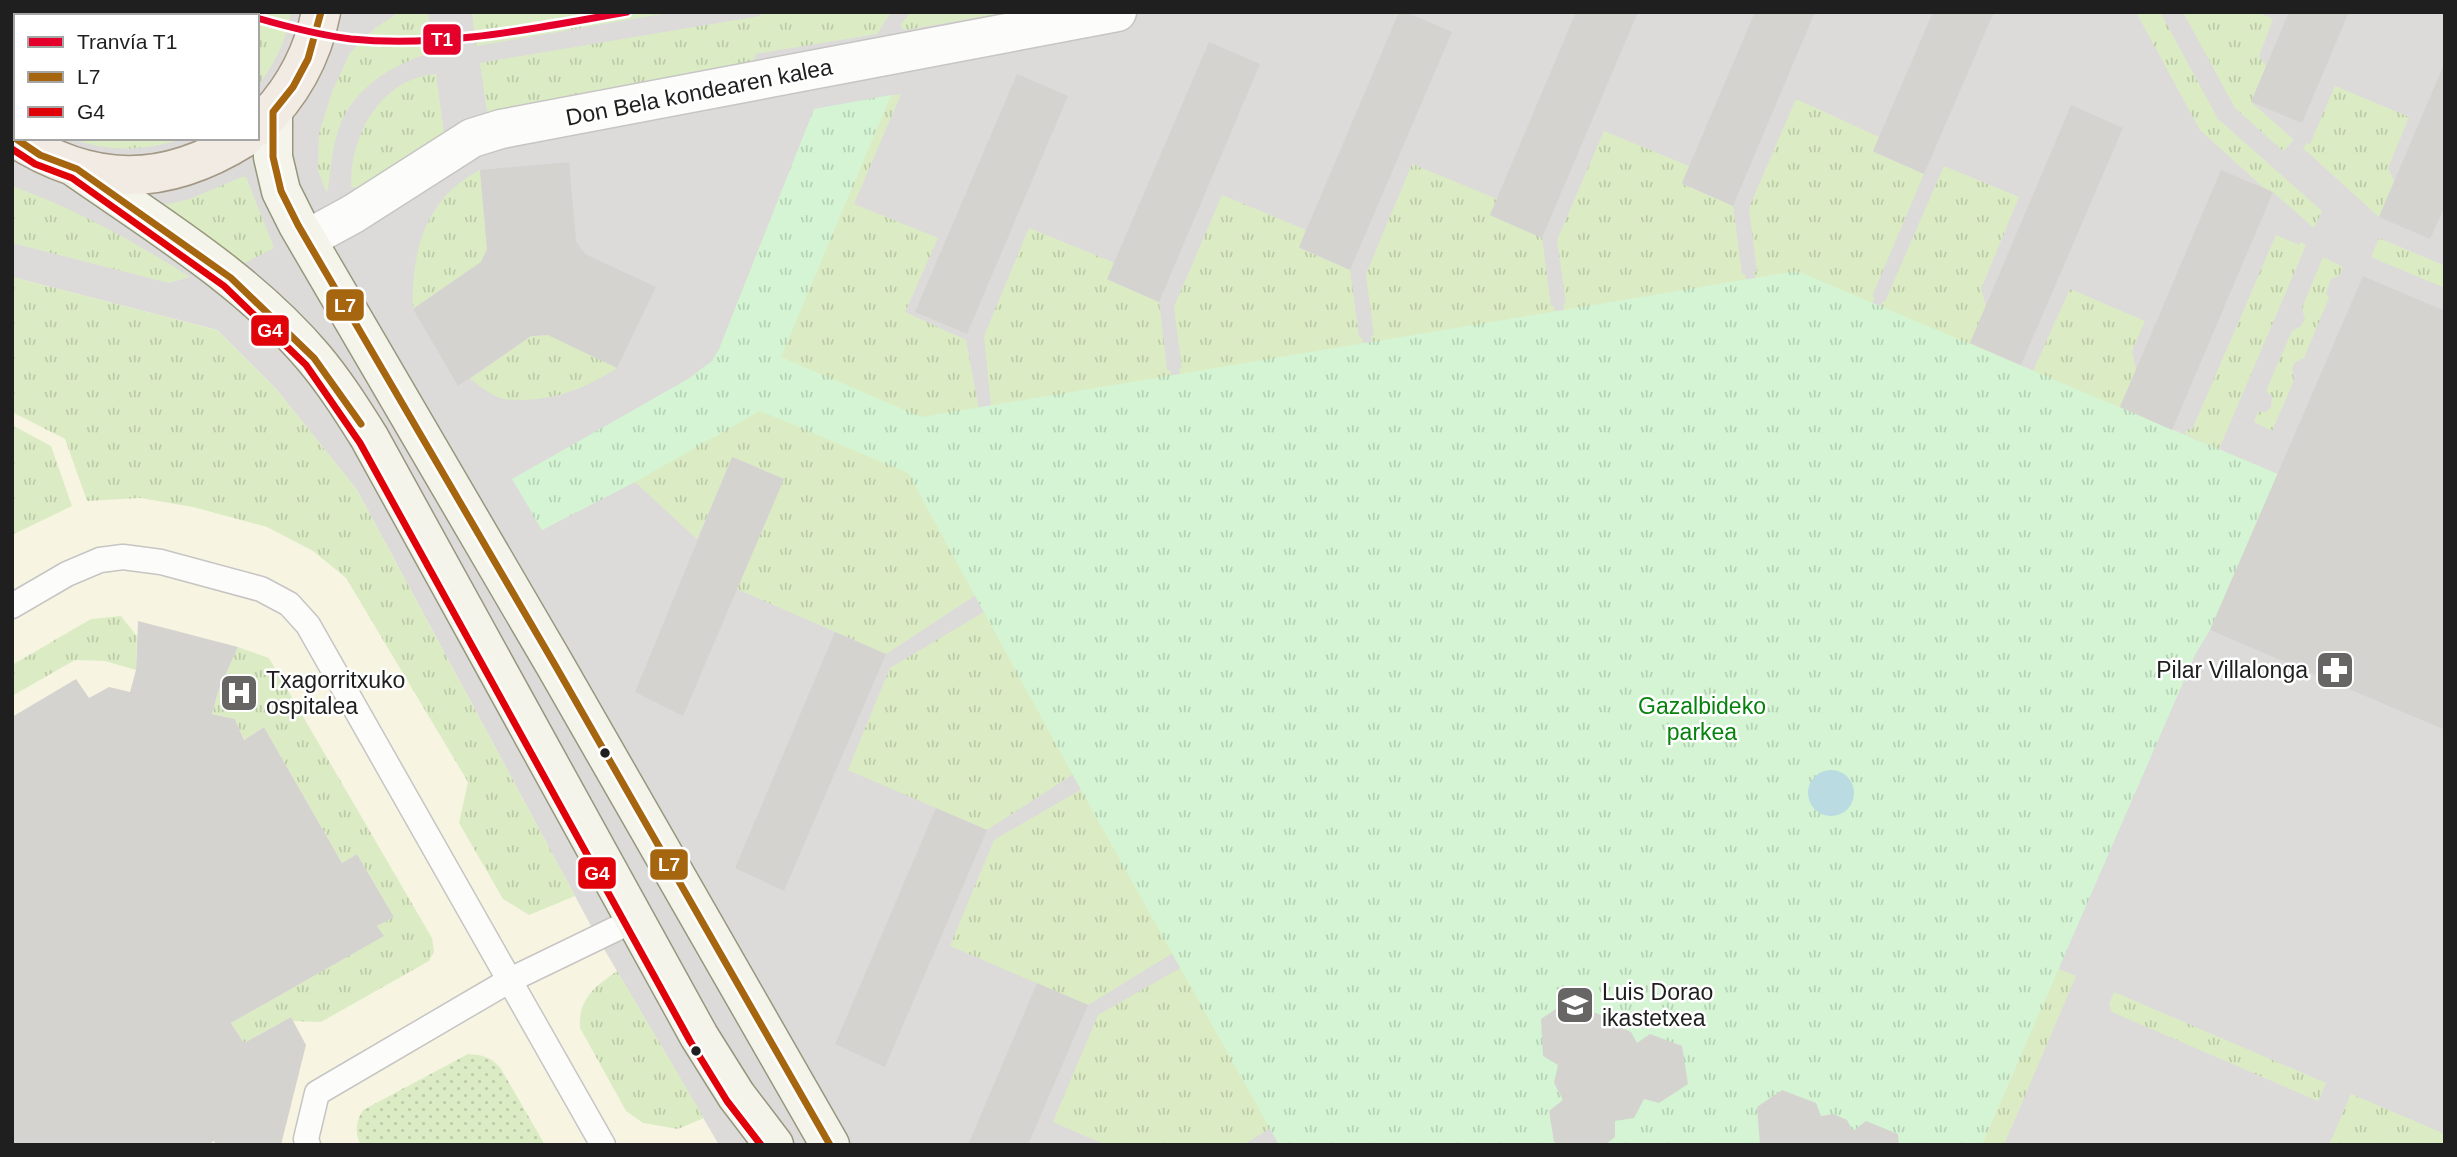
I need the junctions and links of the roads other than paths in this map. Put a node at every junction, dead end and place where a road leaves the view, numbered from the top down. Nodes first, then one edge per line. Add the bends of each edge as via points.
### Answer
1 (321, 12) edge
2 (348, 12) edge
3 (1117, 12) edge
4 (308, 58) junction
5 (265, 120) edge
6 (18, 140) edge
7 (241, 140) edge
8 (77, 169) junction
9 (307, 239) junction
10 (12, 606) edge
11 (634, 920) junction
12 (510, 980) junction
13 (769, 1143) edge
14 (308, 1145) edge
15 (603, 1145) edge
16 (830, 1145) edge

1 - 4 main road
2 - 4 main road via 321,35
3 - 9 street, Don Bela kondearen kalea via 501,129 472,138
4 - 5 main road via 293,87
5 - 9 main road via 281,191
6 - 8 main road via 40,155
7 - 8 main road via 217,155 172,171 113,176
8 - 11 main road via 231,278 314,358 344,398
9 - 16 main road
10 - 12 lane via 67,573 123,557 161,562 261,589 289,604 308,625
11 - 12 lane
11 - 13 main road via 699,1036
12 - 14 lane via 317,1093
12 - 15 lane

